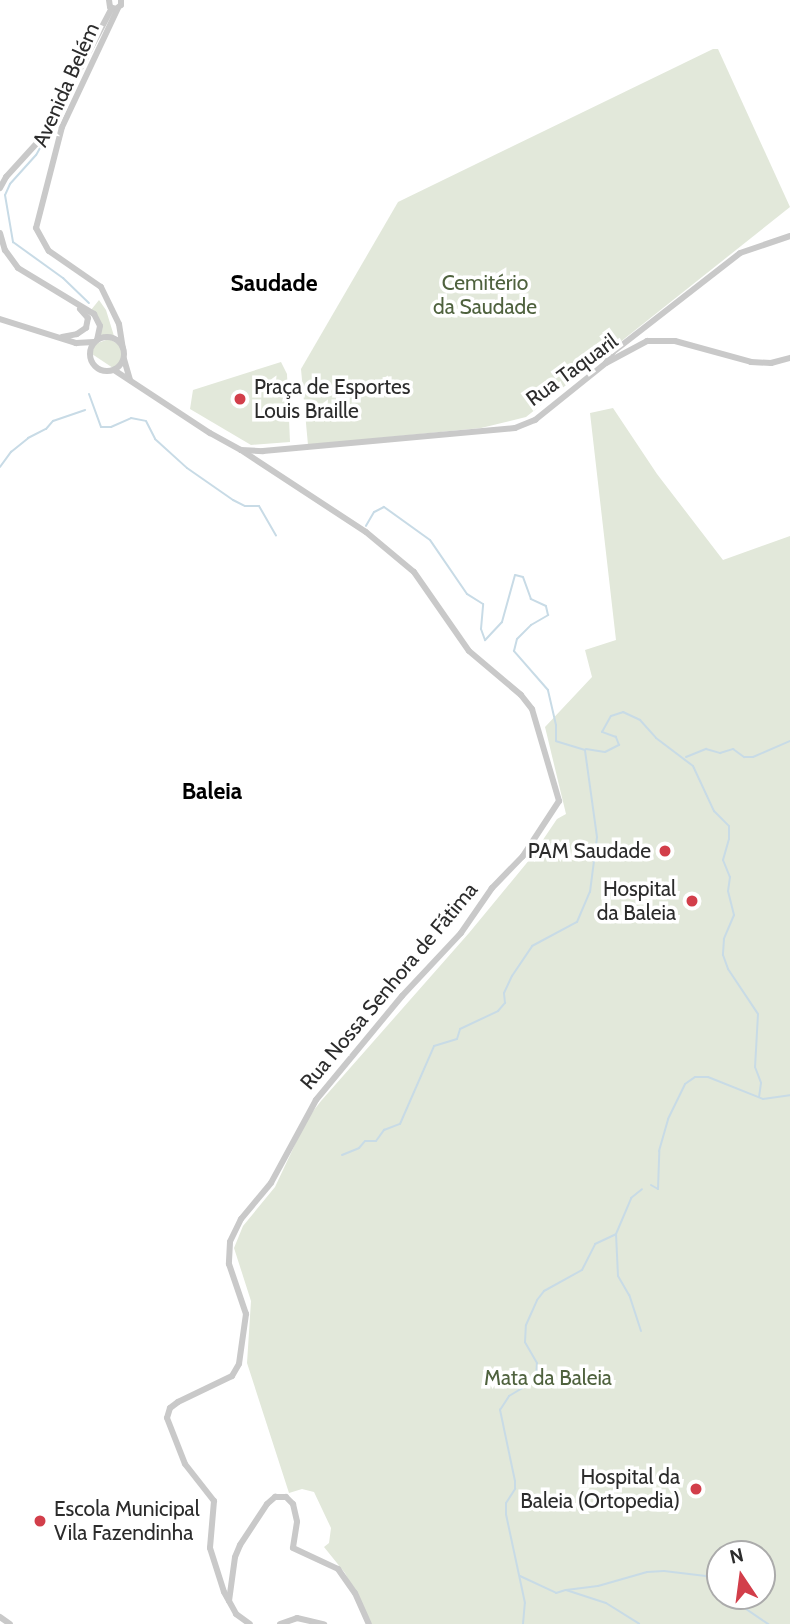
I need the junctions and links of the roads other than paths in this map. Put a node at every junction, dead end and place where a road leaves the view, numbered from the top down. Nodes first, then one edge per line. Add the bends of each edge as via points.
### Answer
1 (109, 0) edge
2 (121, 0) edge
3 (115, 8) junction
4 (0, 188) edge
5 (0, 233) edge
6 (790, 236) edge
7 (74, 302) junction
8 (0, 319) edge
9 (61, 338) junction
10 (96, 341) junction
11 (76, 343) junction
12 (123, 348) junction
13 (90, 356) junction
14 (124, 358) junction
15 (790, 358) edge
16 (606, 363) junction
17 (114, 370) junction
18 (130, 380) junction
19 (241, 450) junction
20 (263, 451) junction
21 (263, 466) junction
22 (229, 1602) junction
23 (0, 1618) edge
24 (10, 1624) edge
25 (250, 1624) edge
26 (279, 1624) edge
27 (324, 1624) edge
28 (369, 1624) edge

1 - 3 street
2 - 3 street
3 - 4 street, Avenida Belém via 46,133
3 - 12 street, Avenida Belém via 62,127 36,228 49,251 101,287 119,324
5 - 7 street via 18,268
6 - 16 street via 740,253 613,352
7 - 9 street via 88,323 77,334
7 - 10 street via 97,318
8 - 9 street
9 - 11 street
10 - 11 street
10 - 12 street via 115,339
10 - 13 street
11 - 13 street
12 - 14 street
13 - 17 street via 97,368
14 - 17 street
14 - 18 street
15 - 16 street, Rua Taquaril via 751,362 659,340 640,344
16 - 20 street, Rua Taquaril via 525,425
17 - 18 street
18 - 19 street
19 - 20 street, Rua Taquaril
19 - 21 street
20 - 21 street
21 - 22 street, Rua Nossa Senhora de Fátima via 366,532 414,572 469,652 516,689 532,709 559,801 523,856 492,888 461,933 316,1100 271,1183 230,1242 229,1264 246,1314 239,1364 232,1376 178,1402 167,1413 182,1458 214,1501 210,1548
22 - 25 street, Rua Nossa Senhora de Fátima
22 - 28 street via 240,1545 267,1504 279,1496 290,1499 295,1510 293,1548 338,1569
23 - 24 street
26 - 27 street via 297,1618

